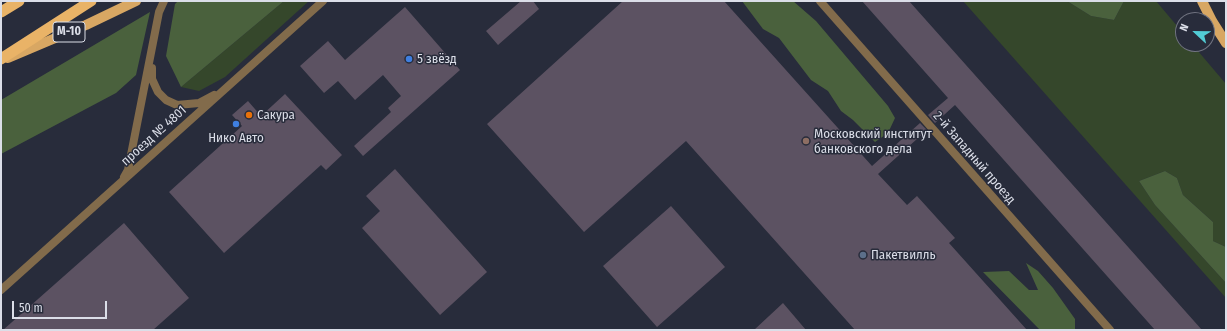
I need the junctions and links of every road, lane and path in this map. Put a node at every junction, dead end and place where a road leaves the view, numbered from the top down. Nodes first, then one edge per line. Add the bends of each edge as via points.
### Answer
1 (19, 1) edge
2 (91, 1) edge
3 (136, 1) edge
4 (164, 1) edge
5 (323, 1) edge
6 (820, 1) edge
7 (1196, 1) edge
8 (1202, 1) edge
9 (1, 12) edge
10 (1205, 12) edge
11 (1208, 12) edge
12 (1215, 26) edge
13 (1226, 43) edge
14 (151, 57) junction
15 (1, 60) edge
16 (226, 89) junction
17 (122, 181) junction
18 (1, 290) edge
19 (1110, 330) edge

1 - 9 highway
2 - 15 highway, М-10
3 - 15 main road, М-10
4 - 14 street via 159,12
5 - 16 street, проезд № 4801
6 - 19 street, 2-й Западный проезд
7 - 10 main road
8 - 11 main road
12 - 13 main road
14 - 16 street via 152,79 158,92 166,100 177,105 199,103
14 - 17 street via 128,170
16 - 17 street, проезд № 4801
17 - 18 street, проезд № 4801

